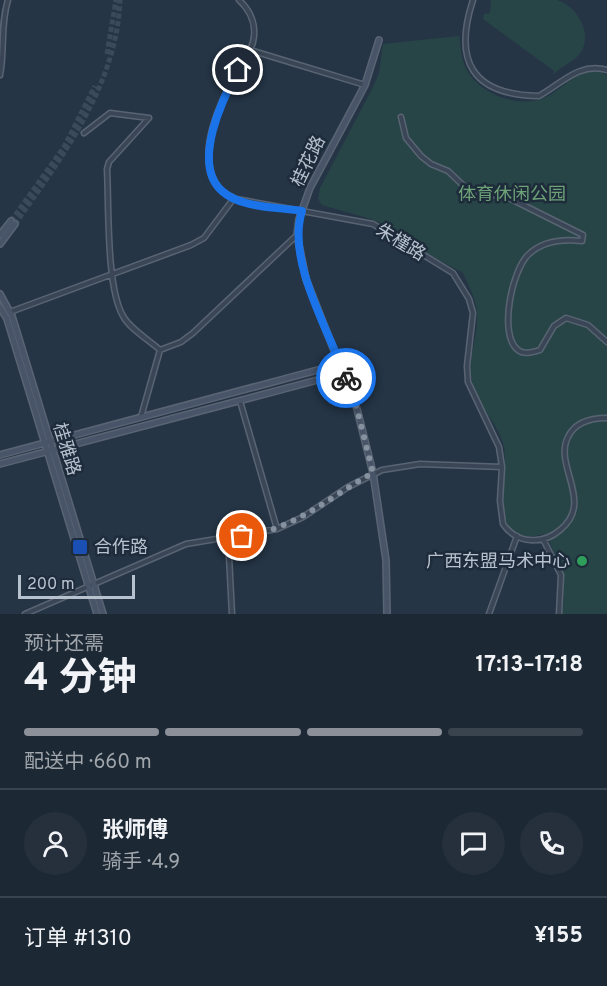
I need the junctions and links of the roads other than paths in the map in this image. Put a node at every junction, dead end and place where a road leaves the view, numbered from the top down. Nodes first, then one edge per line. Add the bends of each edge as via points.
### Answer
1 (8, 0) edge
2 (239, 0) edge
3 (473, 0) edge
4 (378, 40) dead end
5 (250, 50) junction
6 (607, 70) edge
7 (0, 75) edge
8 (365, 85) junction
9 (401, 117) dead end
10 (84, 133) dead end
11 (234, 198) junction
12 (302, 211) junction
13 (0, 235) edge
14 (297, 235) junction
15 (0, 244) edge
16 (113, 274) junction
17 (0, 294) edge
18 (0, 307) edge
19 (9, 312) junction
20 (607, 342) edge
21 (160, 350) junction
22 (340, 364) junction
23 (344, 373) junction
24 (240, 401) junction
25 (141, 418) junction
26 (607, 418) edge
27 (47, 443) junction
28 (50, 452) junction
29 (0, 455) edge
30 (0, 464) edge
31 (502, 467) junction
32 (373, 473) junction
33 (277, 529) junction
34 (517, 536) junction
35 (228, 537) junction
36 (543, 539) junction
37 (91, 587) junction
38 (25, 614) edge
39 (97, 614) edge
40 (103, 614) edge
41 (232, 614) edge
42 (387, 614) edge
43 (489, 614) edge
44 (559, 614) edge

1 - 7 street via 0,27
2 - 5 street via 254,25
3 - 6 street via 464,50 469,64 490,86 504,93 538,96 570,74
4 - 8 street, 桂花路
5 - 8 street
5 - 11 street via 221,103 209,157 213,178 221,191
8 - 12 street, 桂花路 via 310,188
9 - 20 street via 406,138 421,156 448,171 468,190 509,198 583,235 582,241 561,240 540,248 521,265 513,285 508,327 511,343 523,353 540,350 554,326 566,318 588,326
10 - 16 street via 110,113 149,118 107,165
11 - 12 street, 朱槿路
11 - 16 street via 204,238
12 - 14 street, 桂花路
12 - 31 street, 朱槿路 via 373,224 453,273 473,313 468,382 495,436
13 - 15 street via 13,223
14 - 21 street via 193,333
14 - 22 street, 桂花路 via 306,279
16 - 19 street
16 - 21 street via 123,317
17 - 19 street, 桂雅路
18 - 27 street, 桂雅路
19 - 27 street, 桂雅路
21 - 25 street
22 - 23 street, 桂花路
22 - 25 street
23 - 24 street
23 - 32 street, 桂花路
24 - 28 street
24 - 33 street
25 - 27 street
26 - 36 street via 585,422 568,437 564,450 574,506 564,526
27 - 28 street, 桂雅路
27 - 29 street
28 - 30 street
28 - 37 street, 桂雅路
31 - 32 street via 420,464
31 - 34 street, 朱槿路 via 503,524
32 - 33 street
32 - 42 street, 桂花路 via 386,560
33 - 35 street
34 - 36 street
34 - 43 street
35 - 37 street via 186,544
35 - 41 street
36 - 44 street via 561,575
37 - 38 street
37 - 39 street, 桂雅路
37 - 40 street, 桂雅路

